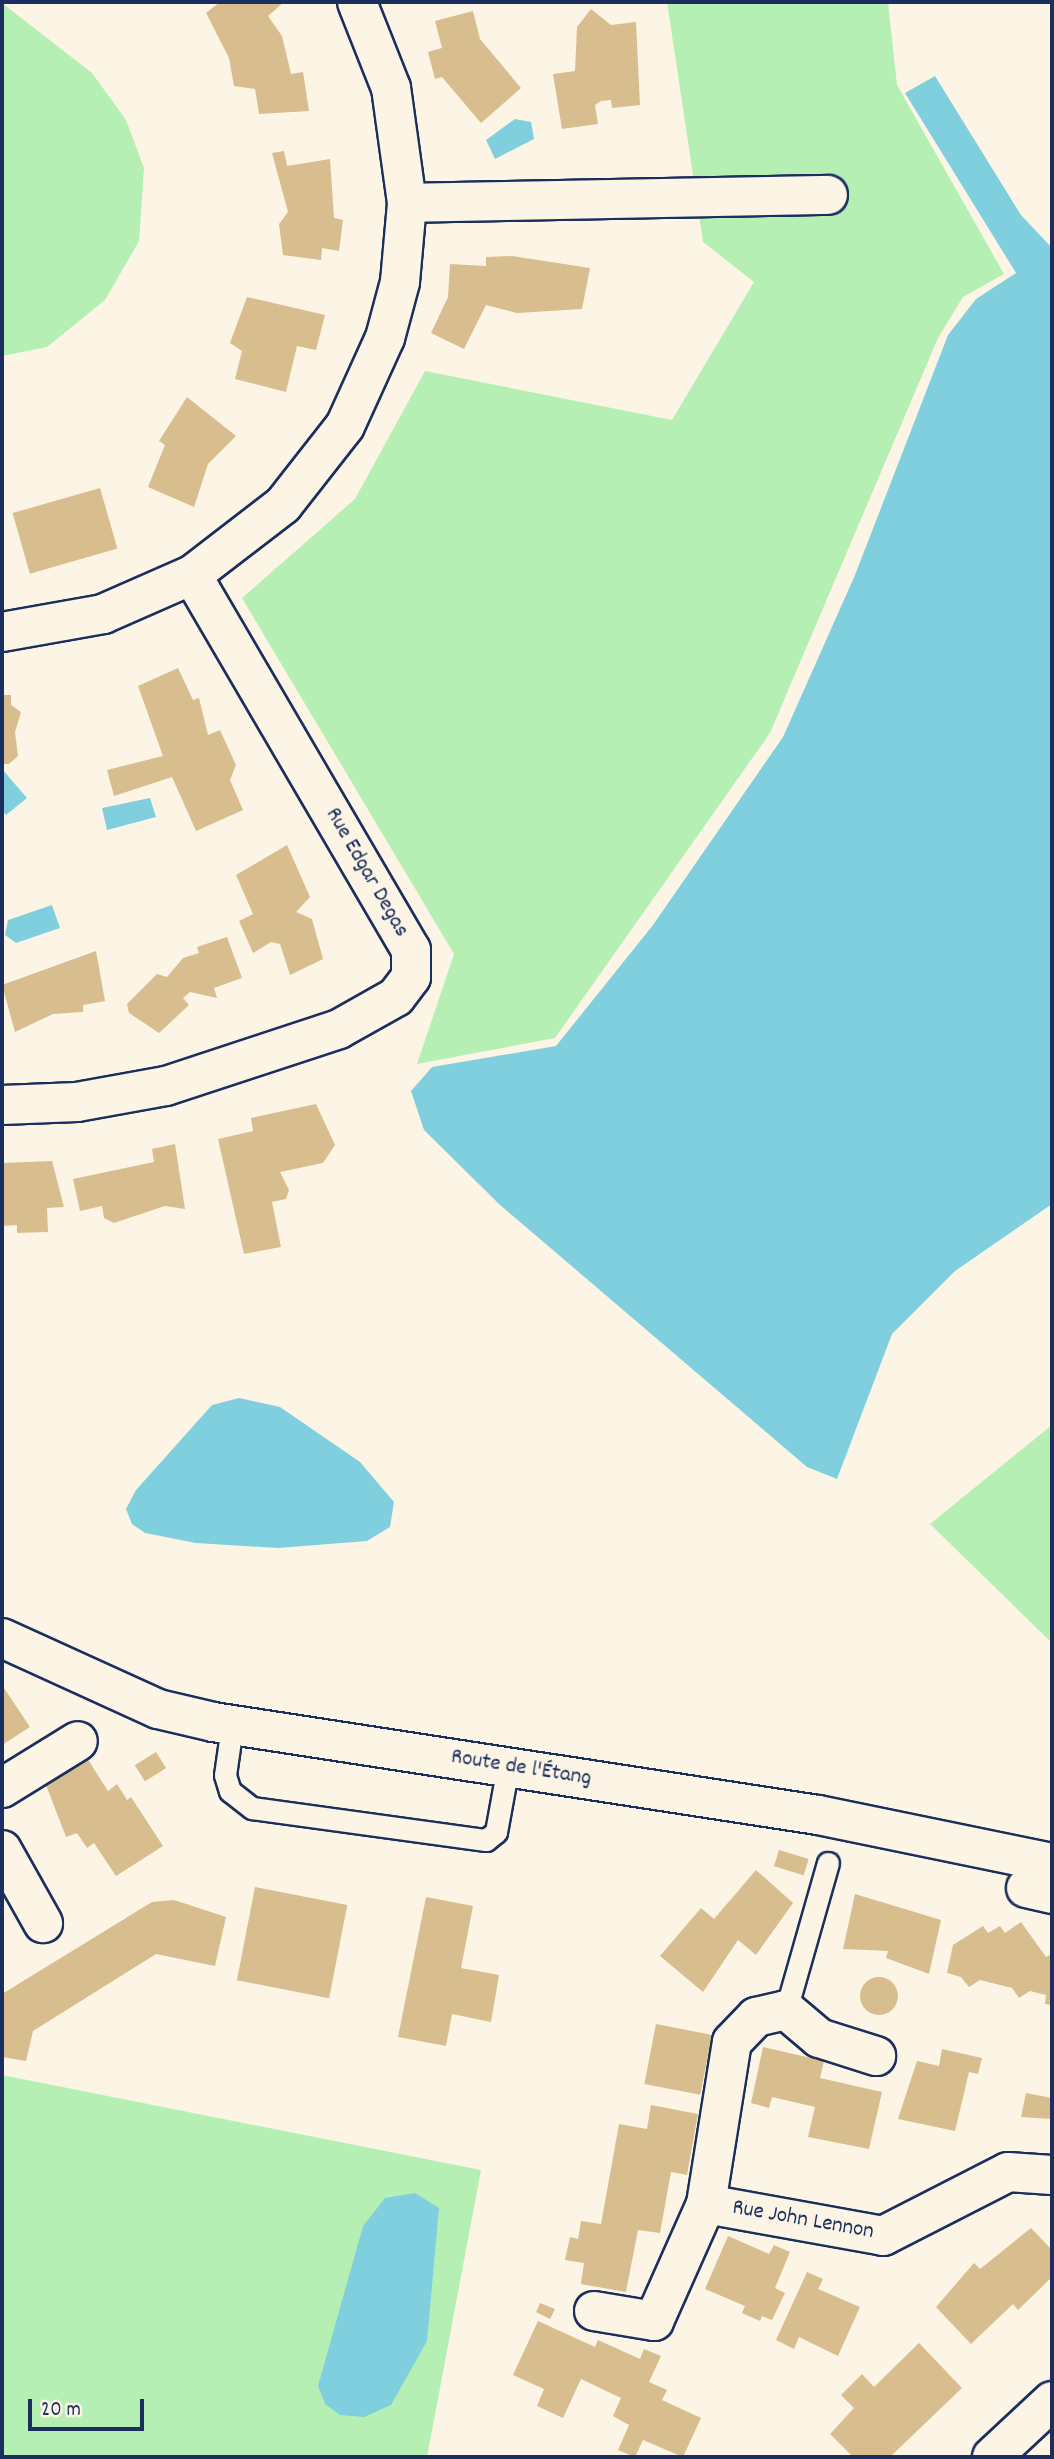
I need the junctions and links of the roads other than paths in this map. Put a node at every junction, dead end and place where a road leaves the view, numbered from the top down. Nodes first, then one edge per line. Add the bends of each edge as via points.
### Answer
1 (357, 2) edge
2 (828, 195) dead end
3 (407, 203) junction
4 (192, 575) junction
5 (2, 632) edge
6 (2, 1105) edge
7 (2, 1638) edge
8 (232, 1726) junction
9 (78, 1741) dead end
10 (508, 1766) junction
11 (2, 1788) edge
12 (2, 1850) edge
13 (828, 1863) dead end
14 (1043, 1882) edge
15 (43, 1923) dead end
16 (786, 2010) junction
17 (876, 2056) dead end
18 (1052, 2175) edge
19 (706, 2204) junction
20 (594, 2311) dead end
21 (1052, 2401) edge
22 (992, 2457) edge

1 - 3 street via 391,88
2 - 3 street
3 - 4 street via 400,282 385,338 345,426 283,505
4 - 5 street via 103,614
4 - 6 street, Rue Edgar Degas via 411,950 411,977 396,996 339,1029 166,1086 77,1102
7 - 8 street, Route de l'Étang via 158,1709
8 - 10 street, Route de l'Étang
8 - 10 lane via 225,1775 230,1791 251,1808 486,1840 496,1832
9 - 11 street
10 - 14 street, Route de l'Étang via 818,1815
12 - 15 street
13 - 16 lane
16 - 17 street via 819,2038
16 - 19 street, Rue John Lennon via 756,2017 732,2042
18 - 19 street, Rue John Lennon via 1008,2172 883,2236
19 - 20 street, Rue John Lennon via 654,2321
21 - 22 street

